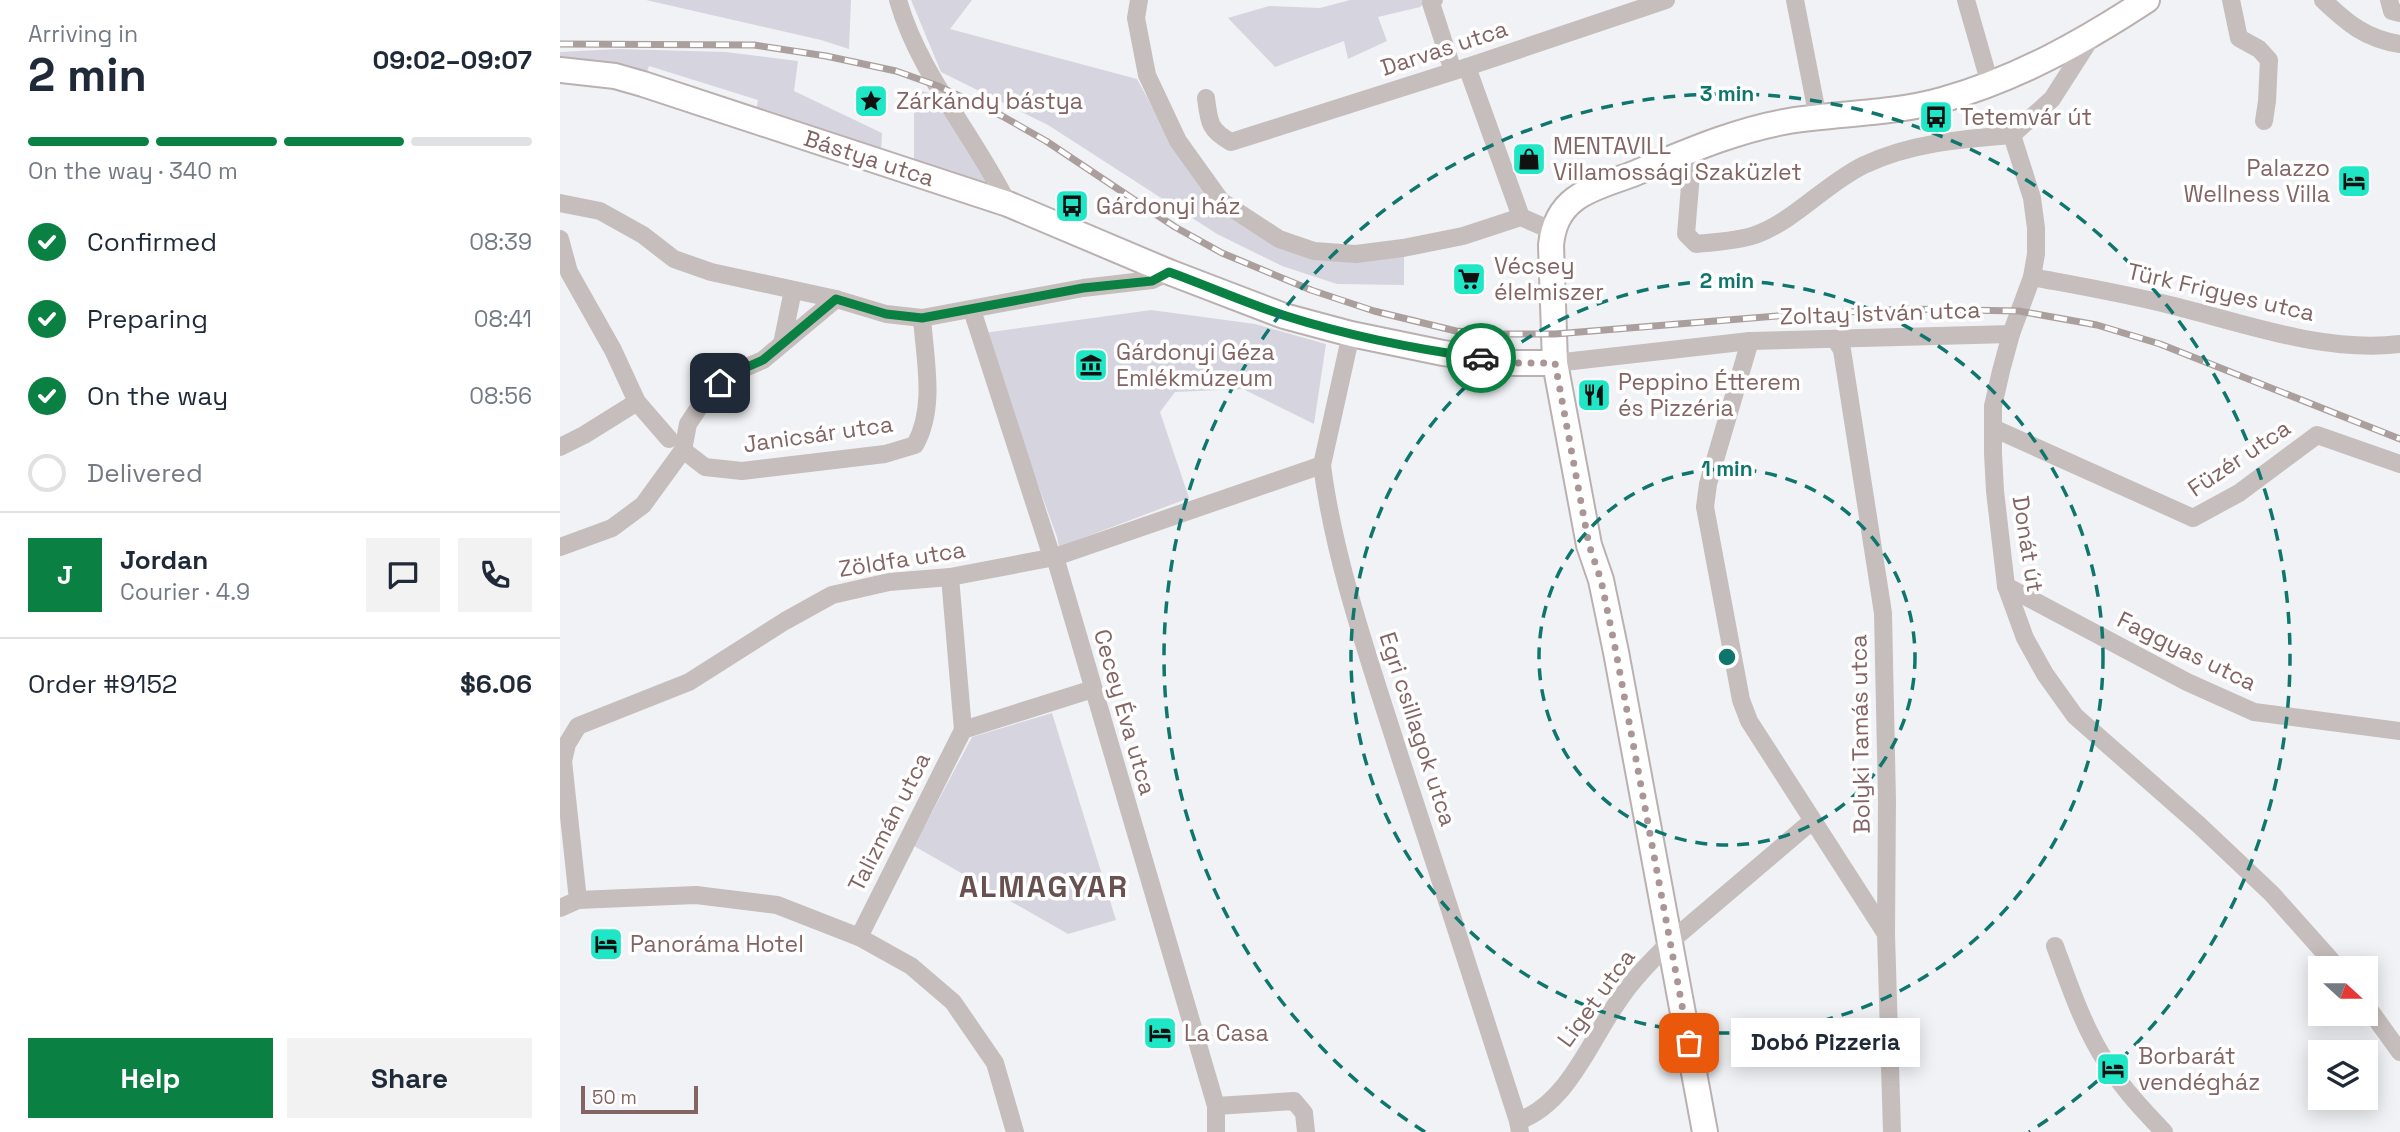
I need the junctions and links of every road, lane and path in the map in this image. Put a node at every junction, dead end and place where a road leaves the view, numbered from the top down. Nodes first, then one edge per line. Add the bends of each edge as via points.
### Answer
1 (898, 0) edge
2 (1139, 0) edge
3 (1434, 0) edge
4 (1666, 0) edge
5 (1795, 0) edge
6 (1966, 0) edge
7 (2147, 0) edge
8 (2231, 0) edge
9 (2323, 0) edge
10 (2389, 0) edge
11 (2400, 13) edge
12 (2092, 35) junction
13 (2400, 44) edge
14 (560, 69) edge
15 (1460, 69) junction
16 (1990, 84) junction
17 (1206, 98) dead end
18 (1818, 118) junction
19 (2264, 121) dead end
20 (2012, 135) junction
21 (1693, 150) junction
22 (560, 203) edge
23 (1008, 204) junction
24 (1521, 216) junction
25 (1553, 231) junction
26 (560, 239) edge
27 (1169, 272) junction
28 (2032, 277) junction
29 (793, 290) junction
30 (836, 299) junction
31 (972, 310) junction
32 (922, 318) junction
33 (1351, 334) junction
34 (2011, 334) junction
35 (1835, 340) junction
36 (1750, 341) junction
37 (782, 344) junction
38 (2400, 344) edge
39 (1555, 363) junction
40 (637, 402) junction
41 (1993, 428) junction
42 (676, 445) junction
43 (560, 447) edge
44 (2400, 464) edge
45 (1322, 465) junction
46 (560, 547) edge
47 (1055, 557) junction
48 (950, 577) junction
49 (2006, 586) junction
50 (1093, 689) junction
51 (963, 730) junction
52 (2400, 731) edge
53 (561, 761) edge
54 (1812, 821) junction
55 (578, 900) junction
56 (560, 908) edge
57 (1886, 934) junction
58 (859, 937) junction
59 (1671, 941) junction
60 (2055, 946) dead end
61 (2327, 956) edge
62 (2378, 1022) edge
63 (2400, 1052) edge
64 (1216, 1106) junction
65 (1519, 1126) edge
66 (1015, 1132) edge
67 (1216, 1132) edge
68 (1306, 1132) edge
69 (1705, 1132) edge
70 (1892, 1132) edge
71 (2164, 1132) edge

1 - 23 street via 938,86
2 - 24 street via 1136,18 1147,75 1178,141 1221,201 1279,239 1314,251 1356,254 1463,236
3 - 15 street via 1431,3
4 - 15 street, Darvas utca
5 - 18 street
6 - 16 street
7 - 12 main road
8 - 19 street via 2239,38 2269,61
9 - 13 street via 2348,24 2381,41
10 - 11 street via 2392,11
12 - 16 main road
12 - 20 street via 2052,99
14 - 23 main road, Bástya utca via 615,76
15 - 17 street, Darvas utca via 1231,142 1216,134
15 - 24 street
16 - 18 main road via 1940,100
18 - 21 main road via 1760,127
20 - 21 street via 1917,146 1838,180 1788,218 1755,235 1696,244 1686,234
20 - 28 street, Donát út via 2033,208 2036,254
21 - 25 main road via 1585,194 1565,209
22 - 29 street via 600,211 674,258 711,272
23 - 27 main road, Bástya utca
24 - 25 street
25 - 39 main road
26 - 40 street via 569,272
27 - 31 street via 1152,281 1083,288
27 - 33 main road, Bástya utca via 1284,316
28 - 34 street, Donát út
28 - 38 street, Türk Frigyes utca via 2354,347
29 - 30 street
29 - 37 street
30 - 32 street via 886,314
30 - 37 street
31 - 32 street
31 - 47 street, Cecey Éva utca
32 - 42 street, Janicsár utca via 928,406 915,445 885,454 742,471 705,467
33 - 39 main road, Bástya utca via 1443,353 1514,363
33 - 45 street, Egri csillagok utca
34 - 35 street, Zoltay István utca
34 - 41 street, Donát út via 1993,406
35 - 36 street, Zoltay István utca
35 - 57 street, Bolyki Tamás utca via 1842,350 1883,613
36 - 39 street, Zoltay István utca
36 - 54 street via 1705,507 1748,721
37 - 42 street via 709,391
39 - 59 main road
40 - 42 street
40 - 43 street
41 - 44 street, Füzér utca via 2193,518 2239,494 2317,435
41 - 49 street, Donát út
42 - 46 street via 643,505 612,528
45 - 47 street, Zöldfa utca
45 - 65 street, Egri csillagok utca via 1370,664
47 - 48 street, Zöldfa utca
47 - 50 street, Cecey Éva utca
48 - 51 street
48 - 53 street, Zöldfa utca via 889,582 832,595 689,682 578,726
49 - 52 street, Faggyas utca via 2187,682 2254,712
49 - 61 street, Donát út via 2025,638 2075,716 2272,894
50 - 51 street
50 - 64 street, Cecey Éva utca
51 - 58 street, Talizmán utca
53 - 55 street, Zöldfa utca
54 - 57 street
54 - 59 street, Liget utca
55 - 56 street
55 - 58 street via 696,895 777,905
57 - 70 street, Bolyki Tamás utca
58 - 66 street via 911,967 953,1002 995,1063
59 - 65 street, Liget utca via 1619,1000 1558,1097
59 - 69 main road
60 - 71 street via 2088,1031 2108,1066
62 - 63 street
64 - 67 street, Cecey Éva utca
64 - 68 street via 1294,1101 1304,1113

